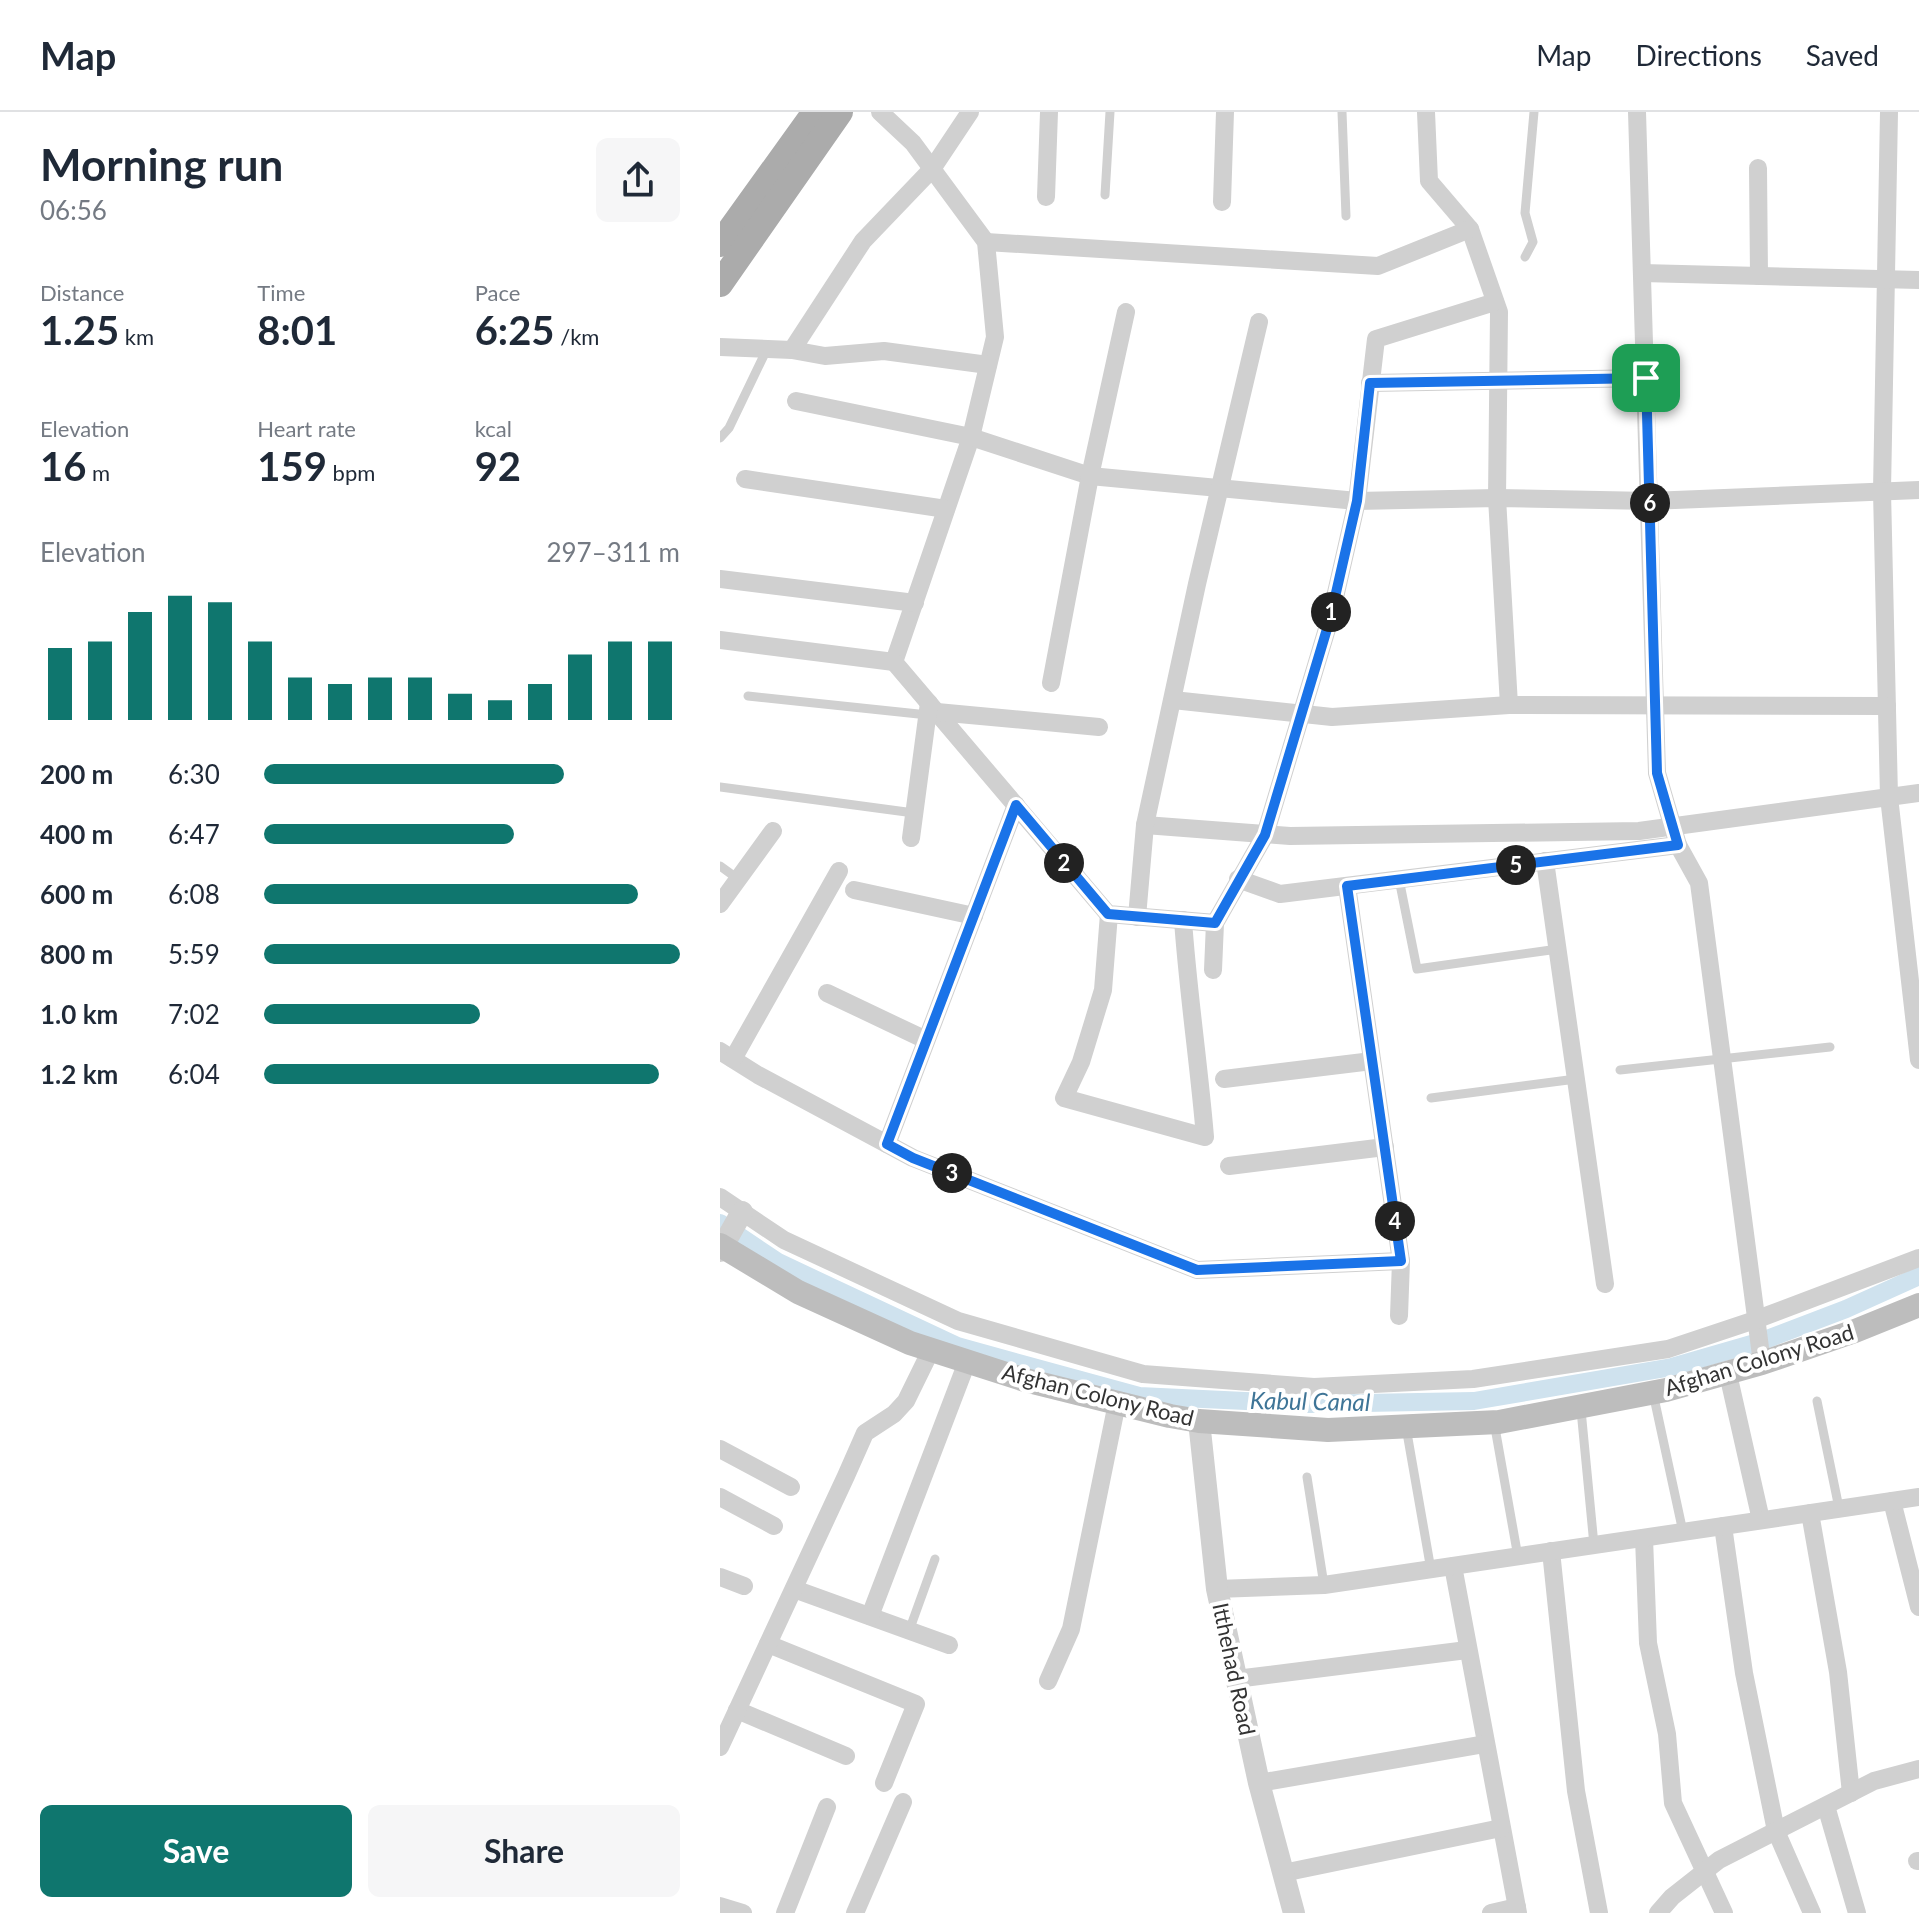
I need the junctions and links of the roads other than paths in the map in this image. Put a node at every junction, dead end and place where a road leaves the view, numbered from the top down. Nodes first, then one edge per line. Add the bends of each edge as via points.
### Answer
1 (815, 112) edge
2 (840, 112) edge
3 (880, 112) edge
4 (970, 112) edge
5 (1049, 112) edge
6 (1110, 112) edge
7 (1225, 112) edge
8 (1342, 112) edge
9 (1426, 112) edge
10 (1534, 112) edge
11 (1637, 112) edge
12 (1889, 112) edge
13 (1758, 168) dead end
14 (932, 169) junction
15 (1105, 195) dead end
16 (1046, 197) dead end
17 (1222, 202) dead end
18 (1346, 216) dead end
19 (1470, 229) junction
20 (986, 242) junction
21 (720, 244) edge
22 (1525, 257) dead end
23 (1642, 273) junction
24 (1759, 276) junction
25 (1886, 278) junction
26 (1919, 280) edge
27 (720, 284) edge
28 (1495, 302) junction
29 (1126, 312) dead end
30 (1259, 322) dead end
31 (720, 347) edge
32 (767, 349) junction
33 (792, 350) junction
34 (988, 365) junction
35 (1646, 378) junction
36 (1498, 379) junction
37 (1370, 383) junction
38 (796, 401) dead end
39 (971, 437) junction
40 (720, 438) edge
41 (1090, 476) junction
42 (745, 479) dead end
43 (1222, 488) junction
44 (1919, 490) edge
45 (1882, 491) junction
46 (1497, 498) junction
47 (1357, 501) junction
48 (1650, 501) junction
49 (946, 509) junction
50 (720, 579) edge
51 (915, 603) junction
52 (720, 640) edge
53 (894, 662) junction
54 (1051, 683) dead end
55 (748, 696) dead end
56 (1173, 700) junction
57 (1509, 705) junction
58 (1655, 706) junction
59 (1887, 706) junction
60 (931, 710) junction
61 (1301, 714) junction
62 (1099, 727) dead end
63 (720, 787) edge
64 (1919, 793) edge
65 (1889, 797) junction
66 (1016, 805) junction
67 (914, 813) junction
68 (1145, 825) junction
69 (773, 831) dead end
70 (1265, 835) junction
71 (1676, 836) junction
72 (911, 838) dead end
73 (1545, 861) junction
74 (720, 866) edge
75 (839, 871) dead end
76 (738, 879) junction
77 (1238, 879) junction
78 (1399, 879) junction
79 (1347, 886) junction
80 (854, 890) dead end
81 (720, 904) edge
82 (1109, 914) junction
83 (974, 916) junction
84 (1137, 917) junction
85 (1183, 920) junction
86 (1215, 923) junction
87 (1558, 949) junction
88 (1213, 970) dead end
89 (827, 993) dead end
90 (926, 1040) junction
91 (1830, 1047) dead end
92 (726, 1055) edge
93 (1722, 1059) junction
94 (1919, 1060) edge
95 (1372, 1061) junction
96 (1620, 1070) dead end
97 (1224, 1079) dead end
98 (1576, 1079) junction
99 (1431, 1098) dead end
100 (887, 1144) junction
101 (1385, 1147) junction
102 (1229, 1166) dead end
103 (720, 1197) edge
104 (742, 1212) junction
105 (721, 1247) edge
106 (1919, 1258) edge
107 (1401, 1261) junction
108 (1605, 1284) dead end
109 (1919, 1305) edge
110 (1399, 1316) dead end
111 (1755, 1322) junction
112 (931, 1350) junction
113 (1761, 1360) junction
114 (967, 1362) junction
115 (1728, 1374) junction
116 (1653, 1393) junction
117 (1817, 1401) dead end
118 (1117, 1403) junction
119 (1580, 1406) junction
120 (1199, 1421) junction
121 (1494, 1422) junction
122 (1406, 1426) junction
123 (720, 1449) edge
124 (1307, 1477) dead end
125 (791, 1487) dead end
126 (720, 1497) edge
127 (1919, 1497) edge
128 (1892, 1501) junction
129 (1839, 1508) junction
130 (1810, 1513) junction
131 (1761, 1520) junction
132 (774, 1526) dead end
133 (1723, 1526) junction
134 (1683, 1532) junction
135 (1644, 1538) junction
136 (1594, 1545) junction
137 (1551, 1551) junction
138 (1518, 1557) junction
139 (935, 1559) dead end
140 (1453, 1566) junction
141 (1431, 1570) junction
142 (720, 1577) edge
143 (1324, 1585) junction
144 (744, 1586) dead end
145 (794, 1589) junction
146 (1217, 1589) junction
147 (1919, 1607) edge
148 (870, 1616) junction
149 (909, 1631) junction
150 (768, 1644) junction
151 (949, 1645) dead end
152 (1467, 1650) junction
153 (1236, 1679) junction
154 (1048, 1681) dead end
155 (737, 1710) junction
156 (1485, 1744) junction
157 (720, 1747) edge
158 (846, 1756) dead end
159 (1919, 1769) edge
160 (884, 1783) dead end
161 (1259, 1783) junction
162 (1851, 1793) junction
163 (903, 1802) dead end
164 (1826, 1806) junction
165 (827, 1807) dead end
166 (1501, 1828) junction
167 (1776, 1831) junction
168 (1704, 1871) junction
169 (1283, 1873) junction
170 (720, 1906) edge
171 (1517, 1910) edge
172 (743, 1913) edge
173 (785, 1913) edge
174 (855, 1913) edge
175 (1294, 1913) edge
176 (1491, 1913) edge
177 (1599, 1913) edge
178 (1658, 1913) edge
179 (1724, 1913) edge
180 (1812, 1913) edge
181 (1857, 1913) edge

1 - 21 main road
2 - 27 main road
3 - 14 street
4 - 14 street
5 - 16 street
6 - 15 lane
7 - 17 street
8 - 18 lane
9 - 19 street via 1429,181
10 - 22 lane via 1525,213 1533,242
11 - 23 street
12 - 25 street
13 - 24 street
14 - 20 street
14 - 33 street via 863,241
19 - 20 street via 1378,266
19 - 28 street
20 - 34 street via 995,337
23 - 24 street
23 - 35 street
24 - 25 street
25 - 26 street
25 - 45 street
28 - 36 street
28 - 37 street via 1376,339
29 - 41 street
30 - 43 street
31 - 32 street
32 - 33 street
32 - 40 lane
33 - 34 street via 825,356 884,351
34 - 39 street
35 - 36 street
35 - 48 street
36 - 37 street
36 - 46 street
37 - 47 street
38 - 39 street
39 - 41 street
39 - 49 street
41 - 43 street
41 - 54 street
42 - 49 street
43 - 47 street
43 - 56 street
44 - 45 street
45 - 48 street
45 - 59 street
46 - 47 street
46 - 48 street
46 - 57 street
47 - 61 street
48 - 58 street
49 - 51 street
50 - 51 street
51 - 53 street
52 - 53 street
53 - 60 street
55 - 60 lane
56 - 61 street
56 - 68 street
57 - 58 street
57 - 61 street via 1332,717
58 - 59 street
58 - 71 street via 1657,773
59 - 65 street
60 - 62 street
60 - 66 street
60 - 67 street
61 - 70 street
63 - 67 lane
64 - 65 street
65 - 71 street
65 - 94 street
66 - 82 street
66 - 83 street
67 - 72 street
68 - 70 street
68 - 84 street
69 - 76 street
70 - 71 street via 1639,831
70 - 77 street
71 - 73 street
71 - 93 street via 1699,883
73 - 78 street
73 - 87 street
74 - 76 lane
75 - 92 street
76 - 81 street
77 - 79 street via 1280,894
77 - 86 street
78 - 79 street
78 - 87 lane via 1417,969
79 - 95 street
80 - 83 street
82 - 84 street
82 - 85 street via 1103,990 1064,1098 1205,1137
83 - 90 street
84 - 85 street
85 - 86 street
86 - 88 street
87 - 98 street
89 - 90 street
90 - 100 street
91 - 93 lane
92 - 100 street
93 - 96 lane
93 - 111 street
95 - 97 street
95 - 101 street
98 - 99 lane
98 - 108 street
100 - 107 street via 1197,1270
101 - 102 street
101 - 107 street
103 - 104 street
104 - 105 street
104 - 111 street via 784,1240 958,1321 1143,1374 1314,1387 1473,1379 1668,1349
105 - 112 main road, Afghan Colony Road via 798,1292
106 - 111 street
107 - 110 street
109 - 113 main road, Afghan Colony Road
111 - 113 street
112 - 114 main road, Afghan Colony Road
112 - 145 street via 906,1401 865,1433
113 - 115 main road, Afghan Colony Road
114 - 118 main road, Afghan Colony Road
114 - 148 street
115 - 116 main road, Afghan Colony Road
115 - 131 street
116 - 119 main road, Afghan Colony Road
116 - 134 lane
117 - 129 lane
118 - 120 main road, Afghan Colony Road
118 - 154 street via 1071,1629
119 - 121 main road, Afghan Colony Road
119 - 136 lane
120 - 122 main road, Afghan Colony Road via 1328,1430
120 - 146 street, Itthehad Road
121 - 122 main road, Afghan Colony Road
121 - 138 lane
122 - 141 lane
123 - 125 street
124 - 143 lane
126 - 132 street
127 - 128 street
128 - 129 street
128 - 147 street
129 - 130 street
130 - 131 street
130 - 162 street via 1838,1672
131 - 133 street
133 - 134 street
133 - 167 street via 1744,1673
134 - 135 street
135 - 136 street
135 - 168 street via 1648,1643 1667,1734 1673,1803
136 - 137 street
137 - 138 street
137 - 177 street via 1576,1791
138 - 140 street
139 - 149 lane
140 - 141 street
140 - 152 street
141 - 143 street
142 - 144 street
143 - 146 street
145 - 148 street
145 - 150 street
146 - 153 street, Itthehad Road
148 - 149 street
149 - 151 street
150 - 155 street
150 - 160 street via 916,1704
152 - 153 street
152 - 156 street
153 - 161 street, Itthehad Road
155 - 157 street
155 - 158 street
156 - 161 street
156 - 166 street
159 - 162 street
161 - 169 street, Itthehad Road
162 - 164 street
163 - 174 street
164 - 167 street
164 - 181 street
165 - 173 street
166 - 169 street
166 - 171 street
167 - 168 street
167 - 180 street
168 - 178 street
168 - 179 street
169 - 175 street, Itthehad Road
170 - 172 street
171 - 176 street

